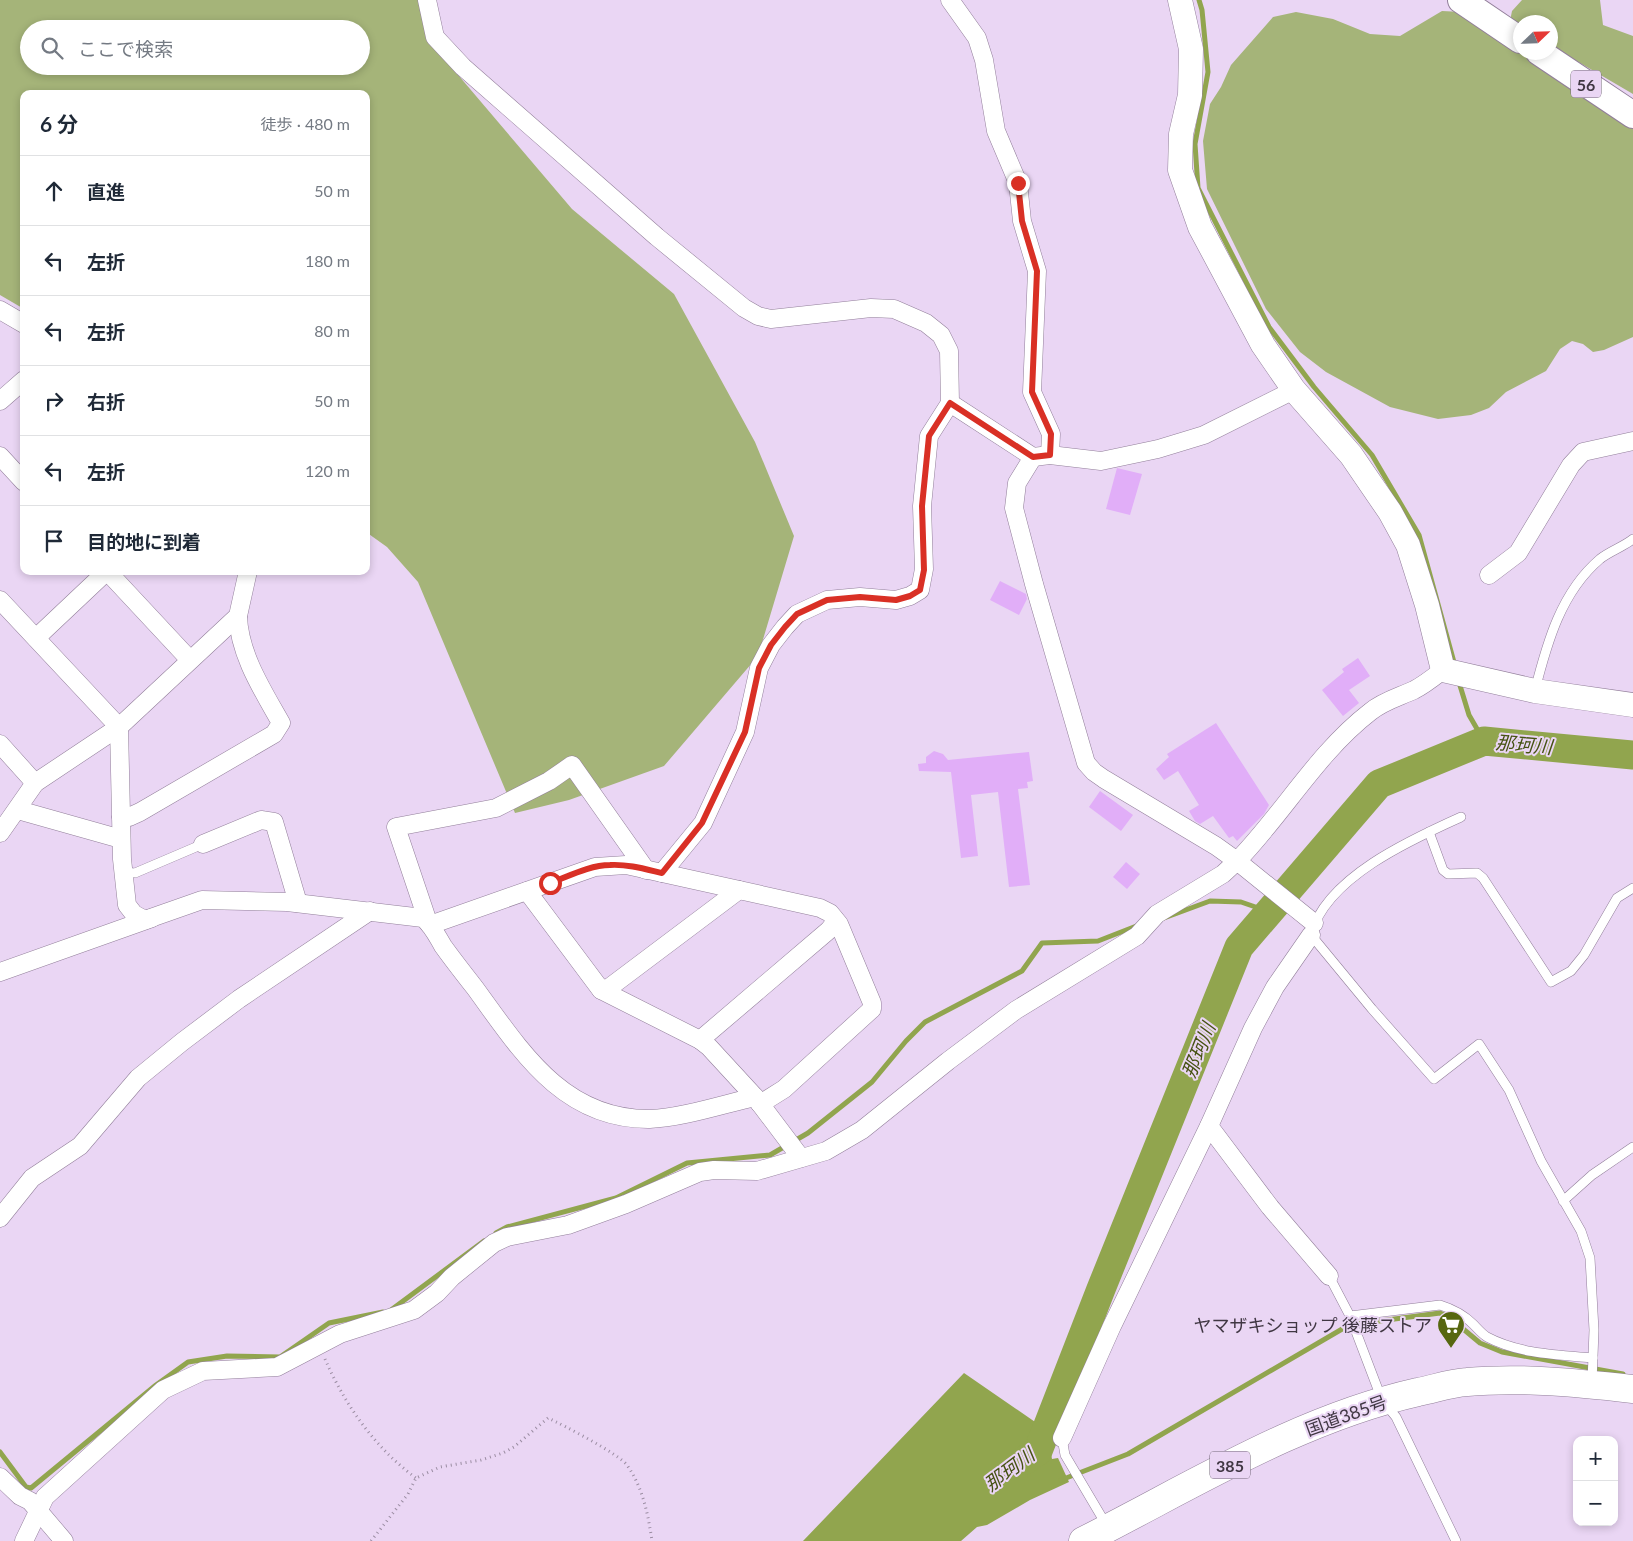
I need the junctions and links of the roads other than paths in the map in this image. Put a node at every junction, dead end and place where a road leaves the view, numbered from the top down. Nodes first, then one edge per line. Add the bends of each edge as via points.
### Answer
1 (427, 0) edge
2 (950, 0) edge
3 (1180, 0) edge
4 (1461, 0) edge
5 (1513, 35) edge
6 (1551, 60) edge
7 (1633, 114) edge
8 (0, 310) edge
9 (20, 322) edge
10 (20, 384) edge
11 (1294, 390) junction
12 (0, 401) edge
13 (950, 403) junction
14 (1633, 441) edge
15 (0, 456) edge
16 (1042, 456) junction
17 (20, 478) edge
18 (1633, 539) edge
19 (103, 575) edge
20 (111, 575) edge
21 (247, 575) edge
22 (1489, 575) dead end
23 (0, 600) edge
24 (238, 616) junction
25 (36, 638) junction
26 (190, 660) junction
27 (1443, 670) junction
28 (1534, 691) junction
29 (1633, 705) edge
30 (119, 727) junction
31 (0, 744) edge
32 (35, 783) junction
33 (18, 810) junction
34 (1461, 817) dead end
35 (121, 818) junction
36 (1428, 832) junction
37 (0, 833) edge
38 (121, 839) junction
39 (203, 844) joint
40 (1240, 864) junction
41 (654, 871) junction
42 (123, 872) junction
43 (1633, 888) edge
44 (739, 890) junction
45 (527, 891) junction
46 (298, 903) junction
47 (370, 911) junction
48 (152, 918) junction
49 (836, 921) junction
50 (429, 923) junction
51 (1311, 926) junction
52 (0, 972) edge
53 (600, 990) junction
54 (700, 1040) junction
55 (758, 1101) junction
56 (1209, 1126) junction
57 (1633, 1147) edge
58 (801, 1158) junction
59 (1563, 1201) junction
60 (0, 1218) edge
61 (1329, 1276) joint
62 (1350, 1316) junction
63 (1592, 1371) junction
64 (1633, 1389) edge
65 (1382, 1400) junction
66 (1062, 1438) joint
67 (0, 1476) edge
68 (37, 1511) junction
69 (1108, 1528) junction
70 (24, 1541) edge
71 (64, 1541) edge
72 (1083, 1541) edge
73 (1456, 1541) edge

1 - 13 street via 436,37 463,67 657,237 744,308 771,319 872,308 894,309 926,323 941,335 948,351
2 - 16 street via 977,38 996,131 1018,183 1022,221 1037,271 1032,392 1051,434
3 - 11 street via 1191,49 1190,95 1181,134 1180,170 1186,193 1200,227 1262,345
4 - 5 main road
6 - 7 main road, 56
8 - 9 street
10 - 12 street
11 - 16 street via 1204,435 1158,449 1101,461
11 - 27 street via 1351,455 1408,545
13 - 16 street
13 - 41 street via 929,436 922,506 924,570 920,590 896,600 860,597 827,600 797,614 771,645 759,668 745,732 702,823
14 - 22 street via 1583,452 1571,465 1518,553
15 - 17 street
16 - 40 street via 1017,483 1014,508 1086,763 1104,779 1216,846
18 - 28 lane via 1600,559 1570,592 1548,642
19 - 25 street
20 - 26 street
21 - 24 street
23 - 25 street
24 - 26 street
24 - 35 street via 240,637 281,723 280,727 274,734 140,812
25 - 30 street
26 - 30 street
27 - 28 street
27 - 40 street via 1415,690 1370,711 1345,734 1302,781
28 - 29 street
30 - 32 street
30 - 35 street
31 - 32 street
32 - 33 street
33 - 37 street
33 - 38 street
34 - 36 lane
35 - 38 street
36 - 43 lane via 1443,870 1448,874 1477,873 1482,878 1551,982 1571,972 1617,898
36 - 51 lane via 1360,871
38 - 42 street
39 - 42 lane via 135,873
39 - 46 street via 261,820 274,822
40 - 51 street
40 - 58 street via 1157,914 1137,936 1042,993 990,1029 862,1130 826,1151
41 - 44 street
41 - 45 street via 626,865 595,867
41 - 50 street via 572,765 549,781 496,808 396,827
42 - 48 street via 130,910 146,920
44 - 49 street via 820,908
44 - 53 street via 610,987
45 - 50 street
45 - 53 street
46 - 47 street
46 - 48 street via 202,900
47 - 50 street via 414,917
47 - 60 street via 240,999 138,1078 80,1146 32,1178
48 - 52 street
49 - 54 street
49 - 55 street via 872,1009 784,1089
50 - 55 street via 529,1059 547,1080 581,1101 624,1117 651,1119
51 - 56 street via 1271,996
51 - 59 lane via 1372,1009 1434,1079 1479,1044 1509,1090
53 - 54 street
54 - 55 street
55 - 58 street
56 - 61 street via 1270,1207
56 - 66 street via 1112,1326
57 - 59 lane via 1592,1175
58 - 68 street via 757,1171 700,1172 568,1225 507,1238 494,1243 414,1310 318,1344 278,1367 203,1371 164,1390 45,1497
59 - 63 lane via 1581,1231 1590,1258 1594,1330
61 - 62 lane
62 - 63 lane via 1440,1304 1465,1316 1486,1336
62 - 65 lane
63 - 64 highway, 国道385号 / 385
63 - 65 highway, 国道385号 / 385 via 1464,1382
65 - 69 highway, 国道385号 / 385 via 1331,1418 1260,1450
65 - 73 lane via 1396,1417
66 - 69 lane via 1065,1455
67 - 68 street
68 - 70 street
68 - 71 street
69 - 72 highway, 国道385号 / 385

